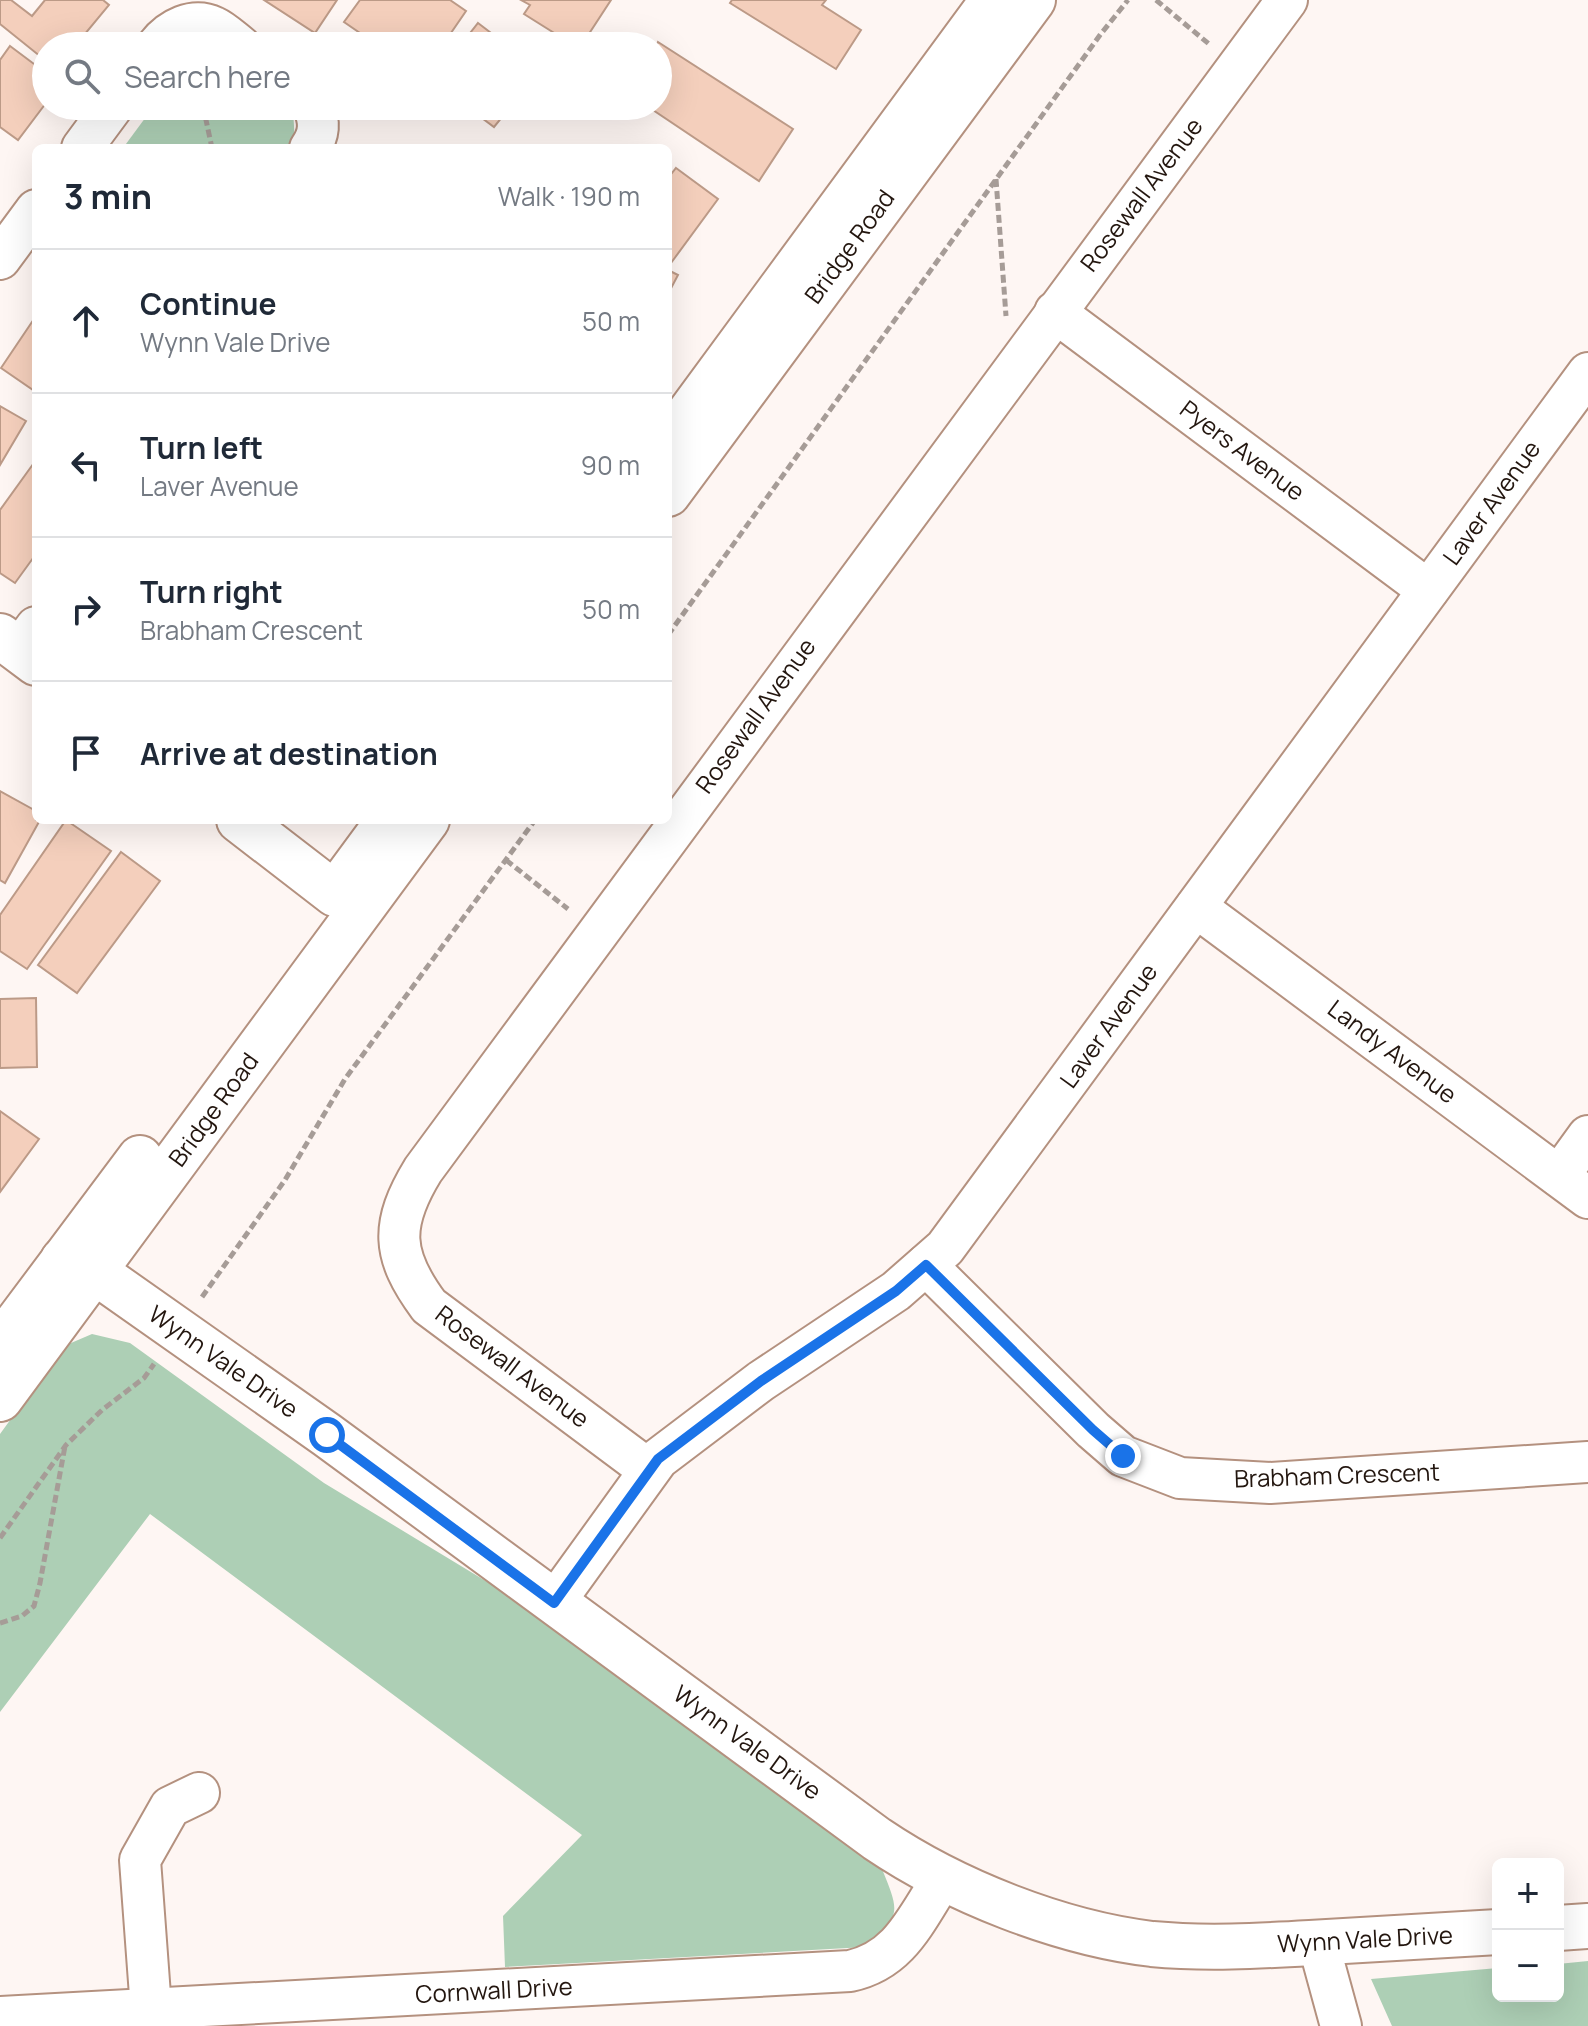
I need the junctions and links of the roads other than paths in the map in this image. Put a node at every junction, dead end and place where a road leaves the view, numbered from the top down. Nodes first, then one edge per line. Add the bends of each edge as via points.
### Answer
1 (993, 0) edge
2 (1033, 0) edge
3 (1287, 0) edge
4 (172, 32) edge
5 (221, 32) edge
6 (103, 120) edge
7 (318, 120) edge
8 (85, 144) edge
9 (313, 144) edge
10 (32, 215) edge
11 (0, 259) edge
12 (1055, 312) junction
13 (1588, 373) edge
14 (672, 437) edge
15 (672, 489) edge
16 (1428, 590) junction
17 (245, 824) edge
18 (387, 824) edge
19 (423, 824) edge
20 (350, 899) junction
21 (1196, 907) junction
22 (1588, 1136) edge
23 (1573, 1187) edge
24 (926, 1265) junction
25 (79, 1266) junction
26 (0, 1345) edge
27 (0, 1399) edge
28 (1588, 1462) edge
29 (649, 1470) junction
30 (554, 1603) junction
31 (199, 1793) dead end
32 (943, 1878) junction
33 (1588, 1926) edge
34 (1564, 1928) edge
35 (1492, 1932) edge
36 (1318, 1942) junction
37 (151, 2009) junction
38 (0, 2017) edge
39 (1341, 2026) edge

1 - 14 main road, Bridge Road
2 - 15 main road, Bridge Road
3 - 12 street, Rosewall Avenue
4 - 5 street via 197,24
6 - 8 street
7 - 9 street
10 - 11 street
12 - 16 street, Pyers Avenue
12 - 29 street, Rosewall Avenue via 405,1200 399,1244 410,1280 429,1306
13 - 16 street, Laver Avenue
16 - 21 street, Laver Avenue
17 - 20 main road
18 - 20 main road, Bridge Road
19 - 20 main road, Bridge Road
20 - 25 main road, Bridge Road
21 - 23 street, Landy Avenue
21 - 24 street, Laver Avenue via 945,1248
22 - 23 street
24 - 28 street, Brabham Crescent via 1123,1456 1180,1478 1270,1483
24 - 29 street, Laver Avenue via 749,1390
25 - 26 main road, Bridge Road
25 - 27 main road, Bridge Road
25 - 30 main road, Wynn Vale Drive via 327,1435
29 - 30 street, Laver Avenue
30 - 32 main road, Wynn Vale Drive via 877,1839
31 - 37 street via 170,1807 140,1860
32 - 36 main road, Wynn Vale Drive via 988,1899 1117,1939 1193,1947
32 - 37 street, Cornwall Drive via 891,1954 850,1971
33 - 34 main road
35 - 36 main road, Wynn Vale Drive
36 - 39 street
37 - 38 street, Cornwall Drive

